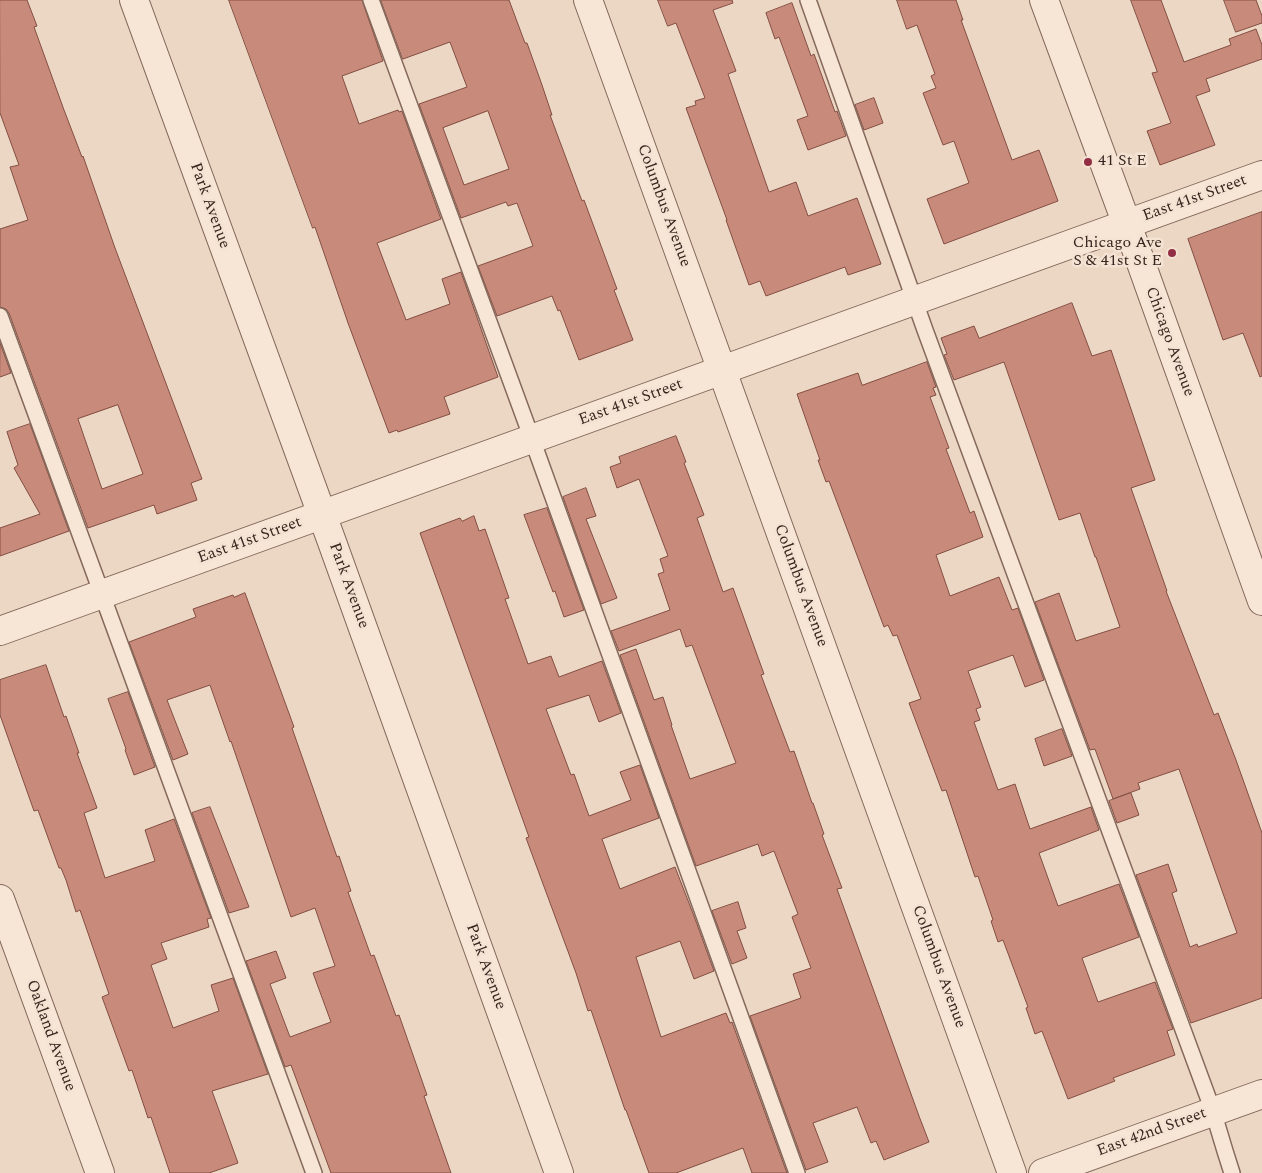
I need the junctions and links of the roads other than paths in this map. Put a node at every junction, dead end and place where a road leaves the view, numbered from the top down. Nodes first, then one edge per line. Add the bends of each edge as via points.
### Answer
1 (134, 0) edge
2 (371, 0) edge
3 (588, 0) edge
4 (808, 0) edge
5 (1044, 0) edge
6 (1262, 175) edge
7 (1127, 224) junction
8 (914, 301) junction
9 (0, 316) edge
10 (722, 371) junction
11 (532, 439) junction
12 (322, 515) junction
13 (103, 594) junction
14 (1262, 601) edge
15 (0, 631) edge
16 (0, 898) edge
17 (1262, 1094) edge
18 (1213, 1111) junction
19 (100, 1173) edge
20 (314, 1173) edge
21 (559, 1173) edge
22 (797, 1173) edge
23 (1012, 1173) edge
24 (1043, 1173) edge
25 (1232, 1173) edge

1 - 12 street, Park Avenue
2 - 11 lane
3 - 10 street, Columbus Avenue
4 - 8 lane
5 - 7 street, Chicago Avenue
6 - 7 street, East 41st Street
7 - 8 street, East 41st Street
7 - 14 street, Chicago Avenue
8 - 10 street, East 41st Street
8 - 18 lane
9 - 13 lane
10 - 11 street, East 41st Street
10 - 23 street, Columbus Avenue
11 - 12 street, East 41st Street
11 - 22 lane
12 - 13 street, East 41st Street
12 - 21 street, Park Avenue
13 - 15 street, East 41st Street
13 - 20 lane
16 - 19 street, Oakland Avenue
17 - 18 street, East 42nd Street
18 - 24 street, East 42nd Street
18 - 25 lane

